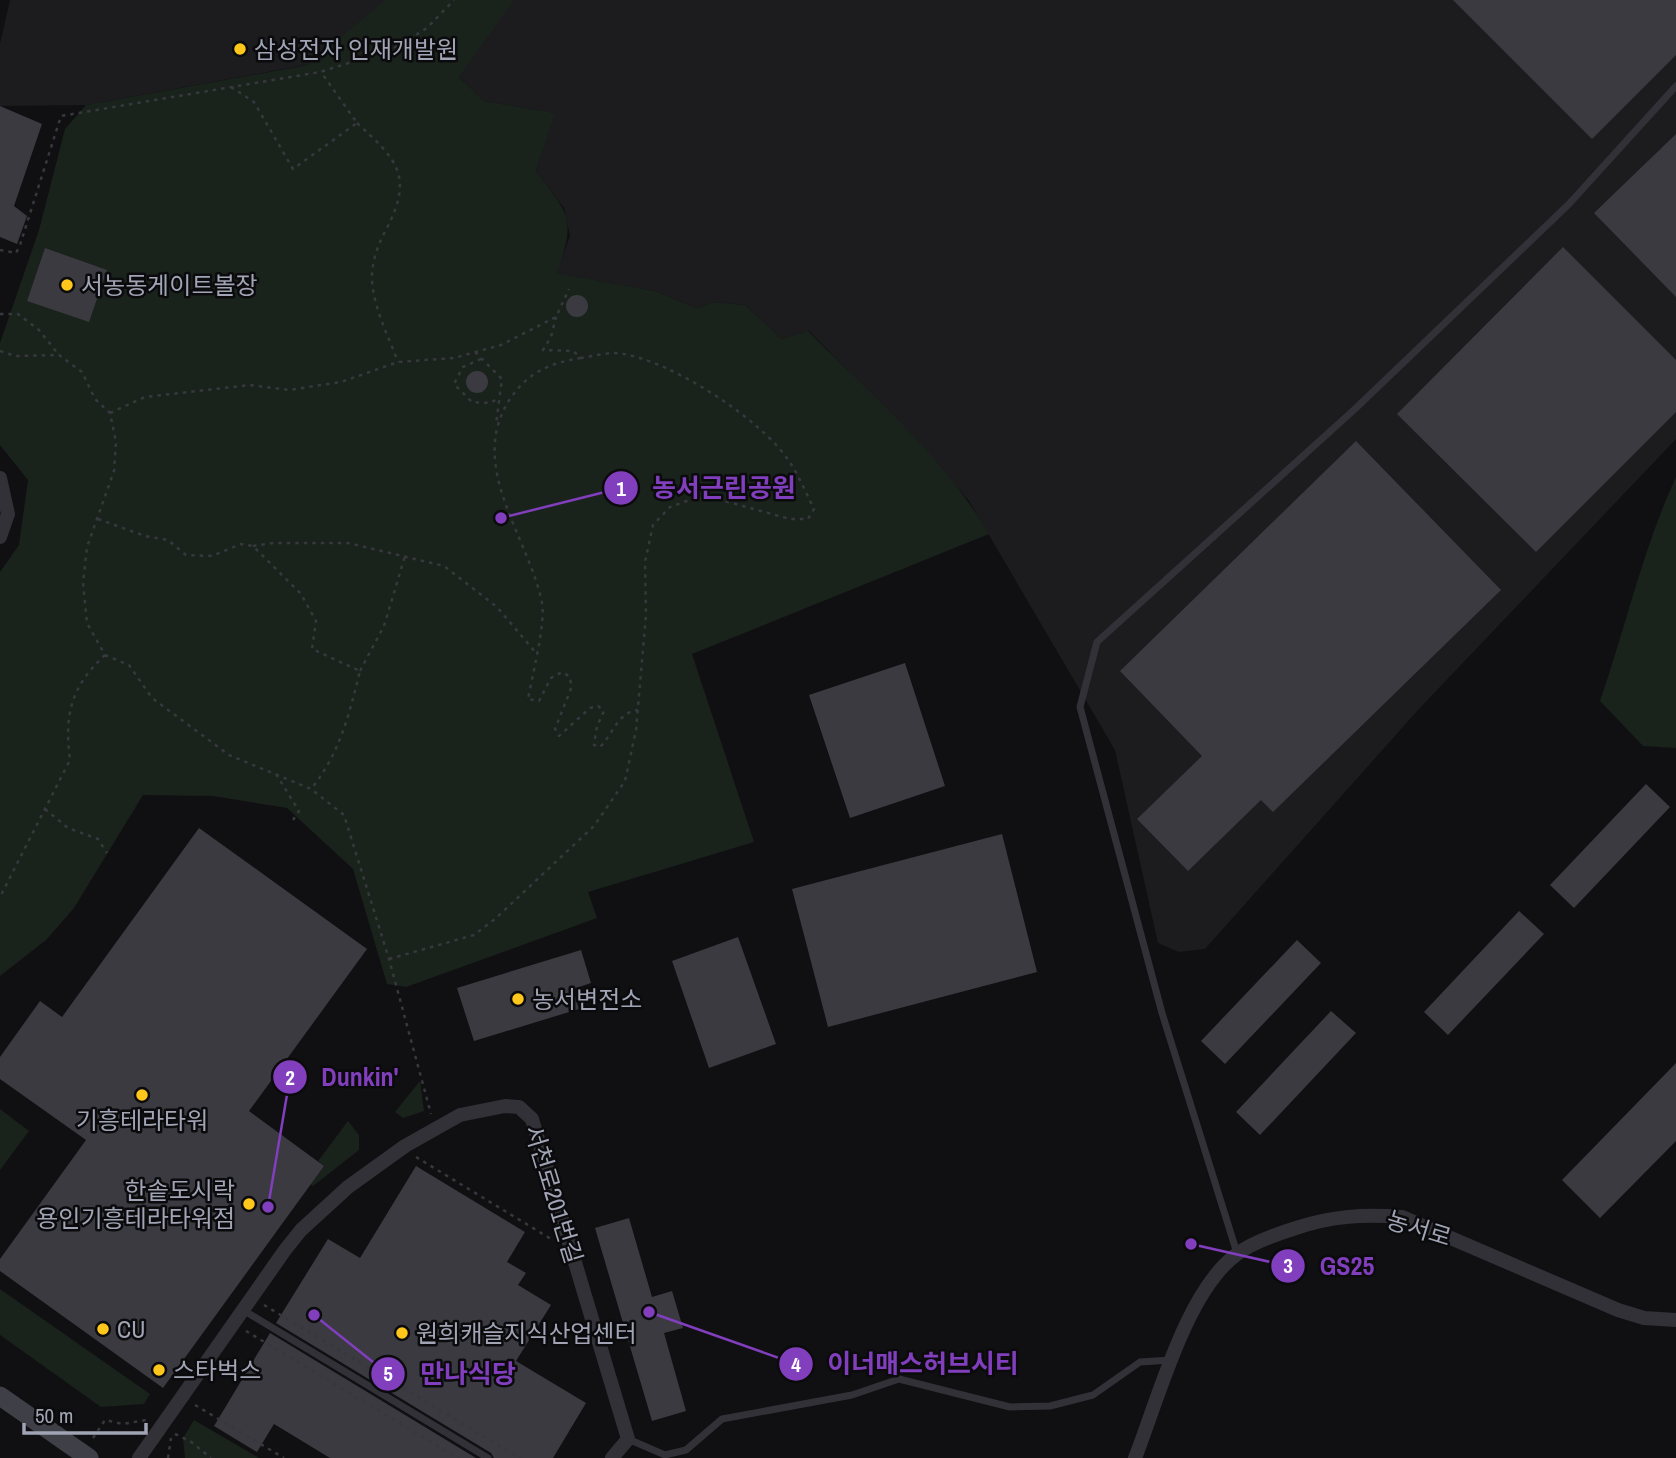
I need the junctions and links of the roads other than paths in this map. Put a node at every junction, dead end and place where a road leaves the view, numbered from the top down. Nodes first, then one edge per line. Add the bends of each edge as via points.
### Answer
1 (1676, 86) edge
2 (0, 478) edge
3 (0, 537) edge
4 (1237, 1253) junction
5 (243, 1310) junction
6 (1676, 1320) edge
7 (1173, 1360) junction
8 (0, 1396) edge
9 (628, 1439) junction
10 (89, 1458) edge
11 (139, 1458) edge
12 (488, 1458) edge
13 (612, 1458) edge
14 (1135, 1458) edge

1 - 4 lane via 1569,204 1356,408 1097,642 1080,707 1162,1013
2 - 3 street via 8,514
4 - 6 street, 농서로 via 1278,1233 1329,1218 1402,1217 1618,1310
4 - 7 street, 농서로 via 1199,1300
5 - 9 street, 서천로201번길 via 301,1230 374,1167 460,1115 490,1107 519,1107 532,1118
5 - 11 street, 서천로201번길
5 - 12 lane
7 - 9 lane via 1140,1362 1093,1395 1050,1406 1010,1407 899,1379 852,1395 722,1419 686,1450 665,1455
7 - 14 street, 농서로
8 - 10 street
9 - 13 street

